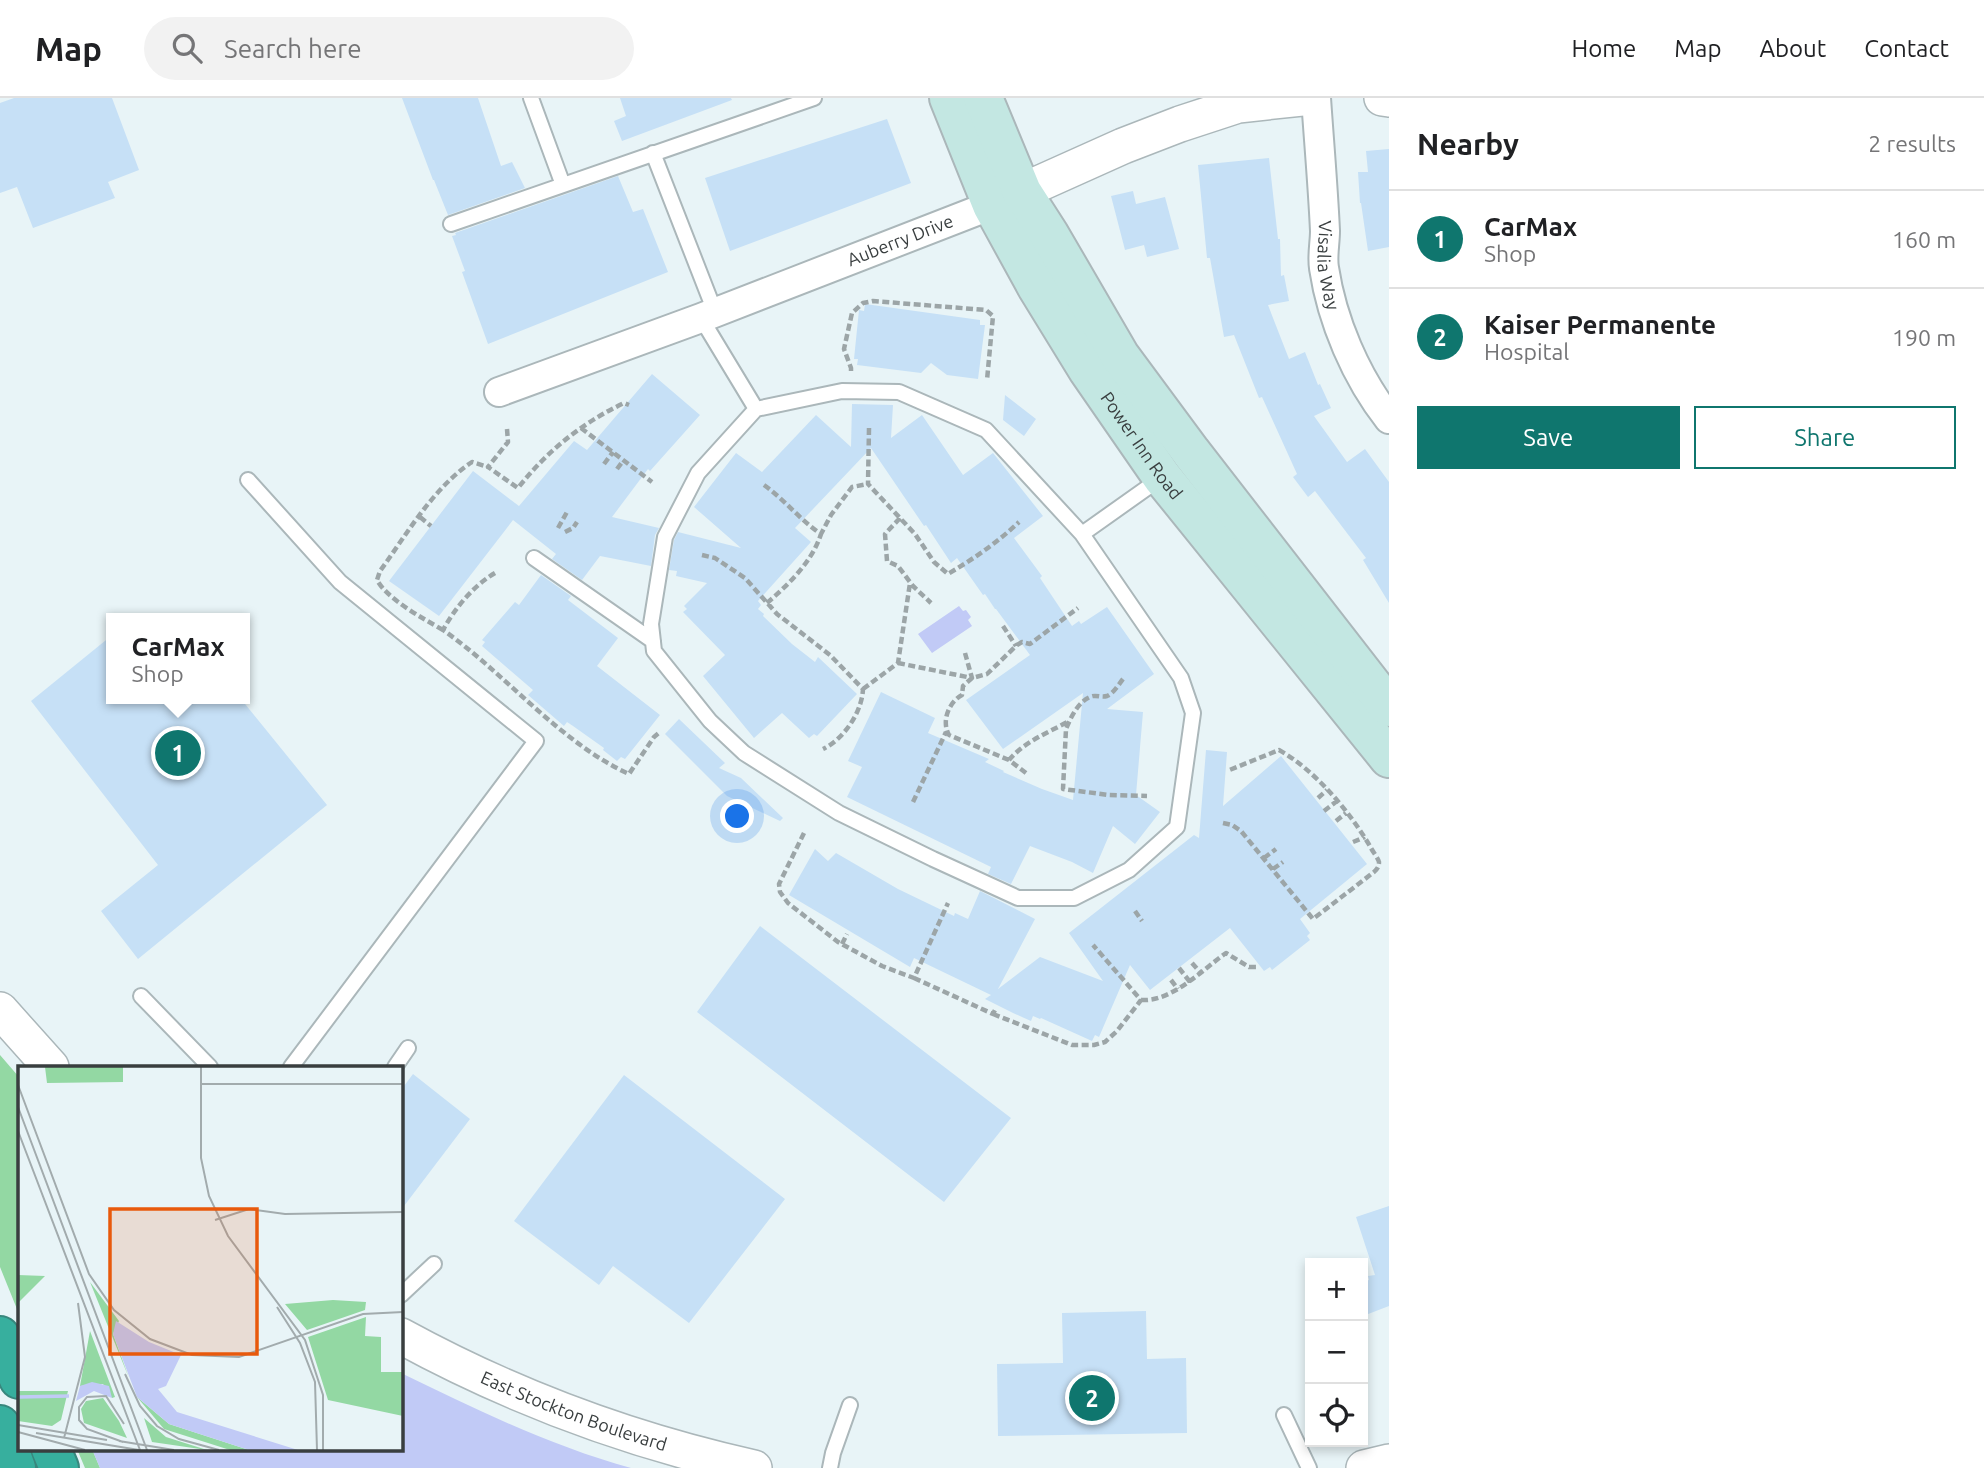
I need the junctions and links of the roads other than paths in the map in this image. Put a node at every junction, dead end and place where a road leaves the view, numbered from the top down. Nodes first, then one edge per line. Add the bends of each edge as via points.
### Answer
1 (531, 98) edge
2 (814, 98) edge
3 (949, 98) edge
4 (983, 98) edge
5 (1302, 98) edge
6 (1316, 98) edge
7 (1382, 98) edge
8 (1389, 99) edge
9 (653, 153) junction
10 (563, 185) junction
11 (1007, 198) junction
12 (451, 224) dead end
13 (708, 315) junction
14 (499, 392) dead end
15 (756, 409) junction
16 (1389, 419) edge
17 (1162, 477) junction
18 (248, 480) dead end
19 (1082, 534) junction
20 (534, 558) dead end
21 (653, 641) junction
22 (1389, 707) edge
23 (1389, 758) edge
24 (141, 996) dead end
25 (0, 1010) edge
26 (408, 1048) dead end
27 (50, 1066) edge
28 (209, 1066) edge
29 (292, 1066) edge
30 (397, 1066) edge
31 (434, 1264) dead end
32 (402, 1294) edge
33 (0, 1336) edge
34 (402, 1337) edge
35 (18, 1377) edge
36 (850, 1405) dead end
37 (1284, 1415) dead end
38 (0, 1425) edge
39 (51, 1450) edge
40 (1389, 1462) edge
41 (16, 1468) edge
42 (59, 1468) edge
43 (754, 1468) edge
44 (830, 1468) edge
45 (1309, 1468) edge
46 (1364, 1468) edge

1 - 10 lane
2 - 9 lane
3 - 11 main road, Power Inn Road
4 - 11 main road, Power Inn Road
5 - 11 street, Auberry Drive via 1238,105 1181,124
6 - 16 street, Visalia Way via 1324,266 1330,297 1351,356
7 - 8 street
9 - 10 lane
9 - 13 lane
10 - 12 lane
11 - 13 street, Auberry Drive
11 - 17 main road, Power Inn Road via 1037,287
11 - 22 main road, Power Inn Road via 1049,234 1120,356
13 - 14 street, Auberry Drive
13 - 15 lane
15 - 19 lane via 842,391 899,392 986,430
15 - 21 lane via 698,473 665,537 651,624
17 - 19 lane
17 - 23 main road, Power Inn Road
18 - 29 lane via 340,582 536,741
19 - 21 lane via 1181,678 1193,713 1177,827 1129,870 1074,898 1018,898 839,813 744,753 710,721 654,650
20 - 21 lane
24 - 28 lane
25 - 27 street
26 - 30 lane
31 - 32 lane
33 - 35 highway
34 - 43 street, East Stockton Boulevard via 496,1384 559,1408
36 - 44 lane
37 - 45 lane
38 - 41 highway
39 - 42 highway
40 - 46 street

